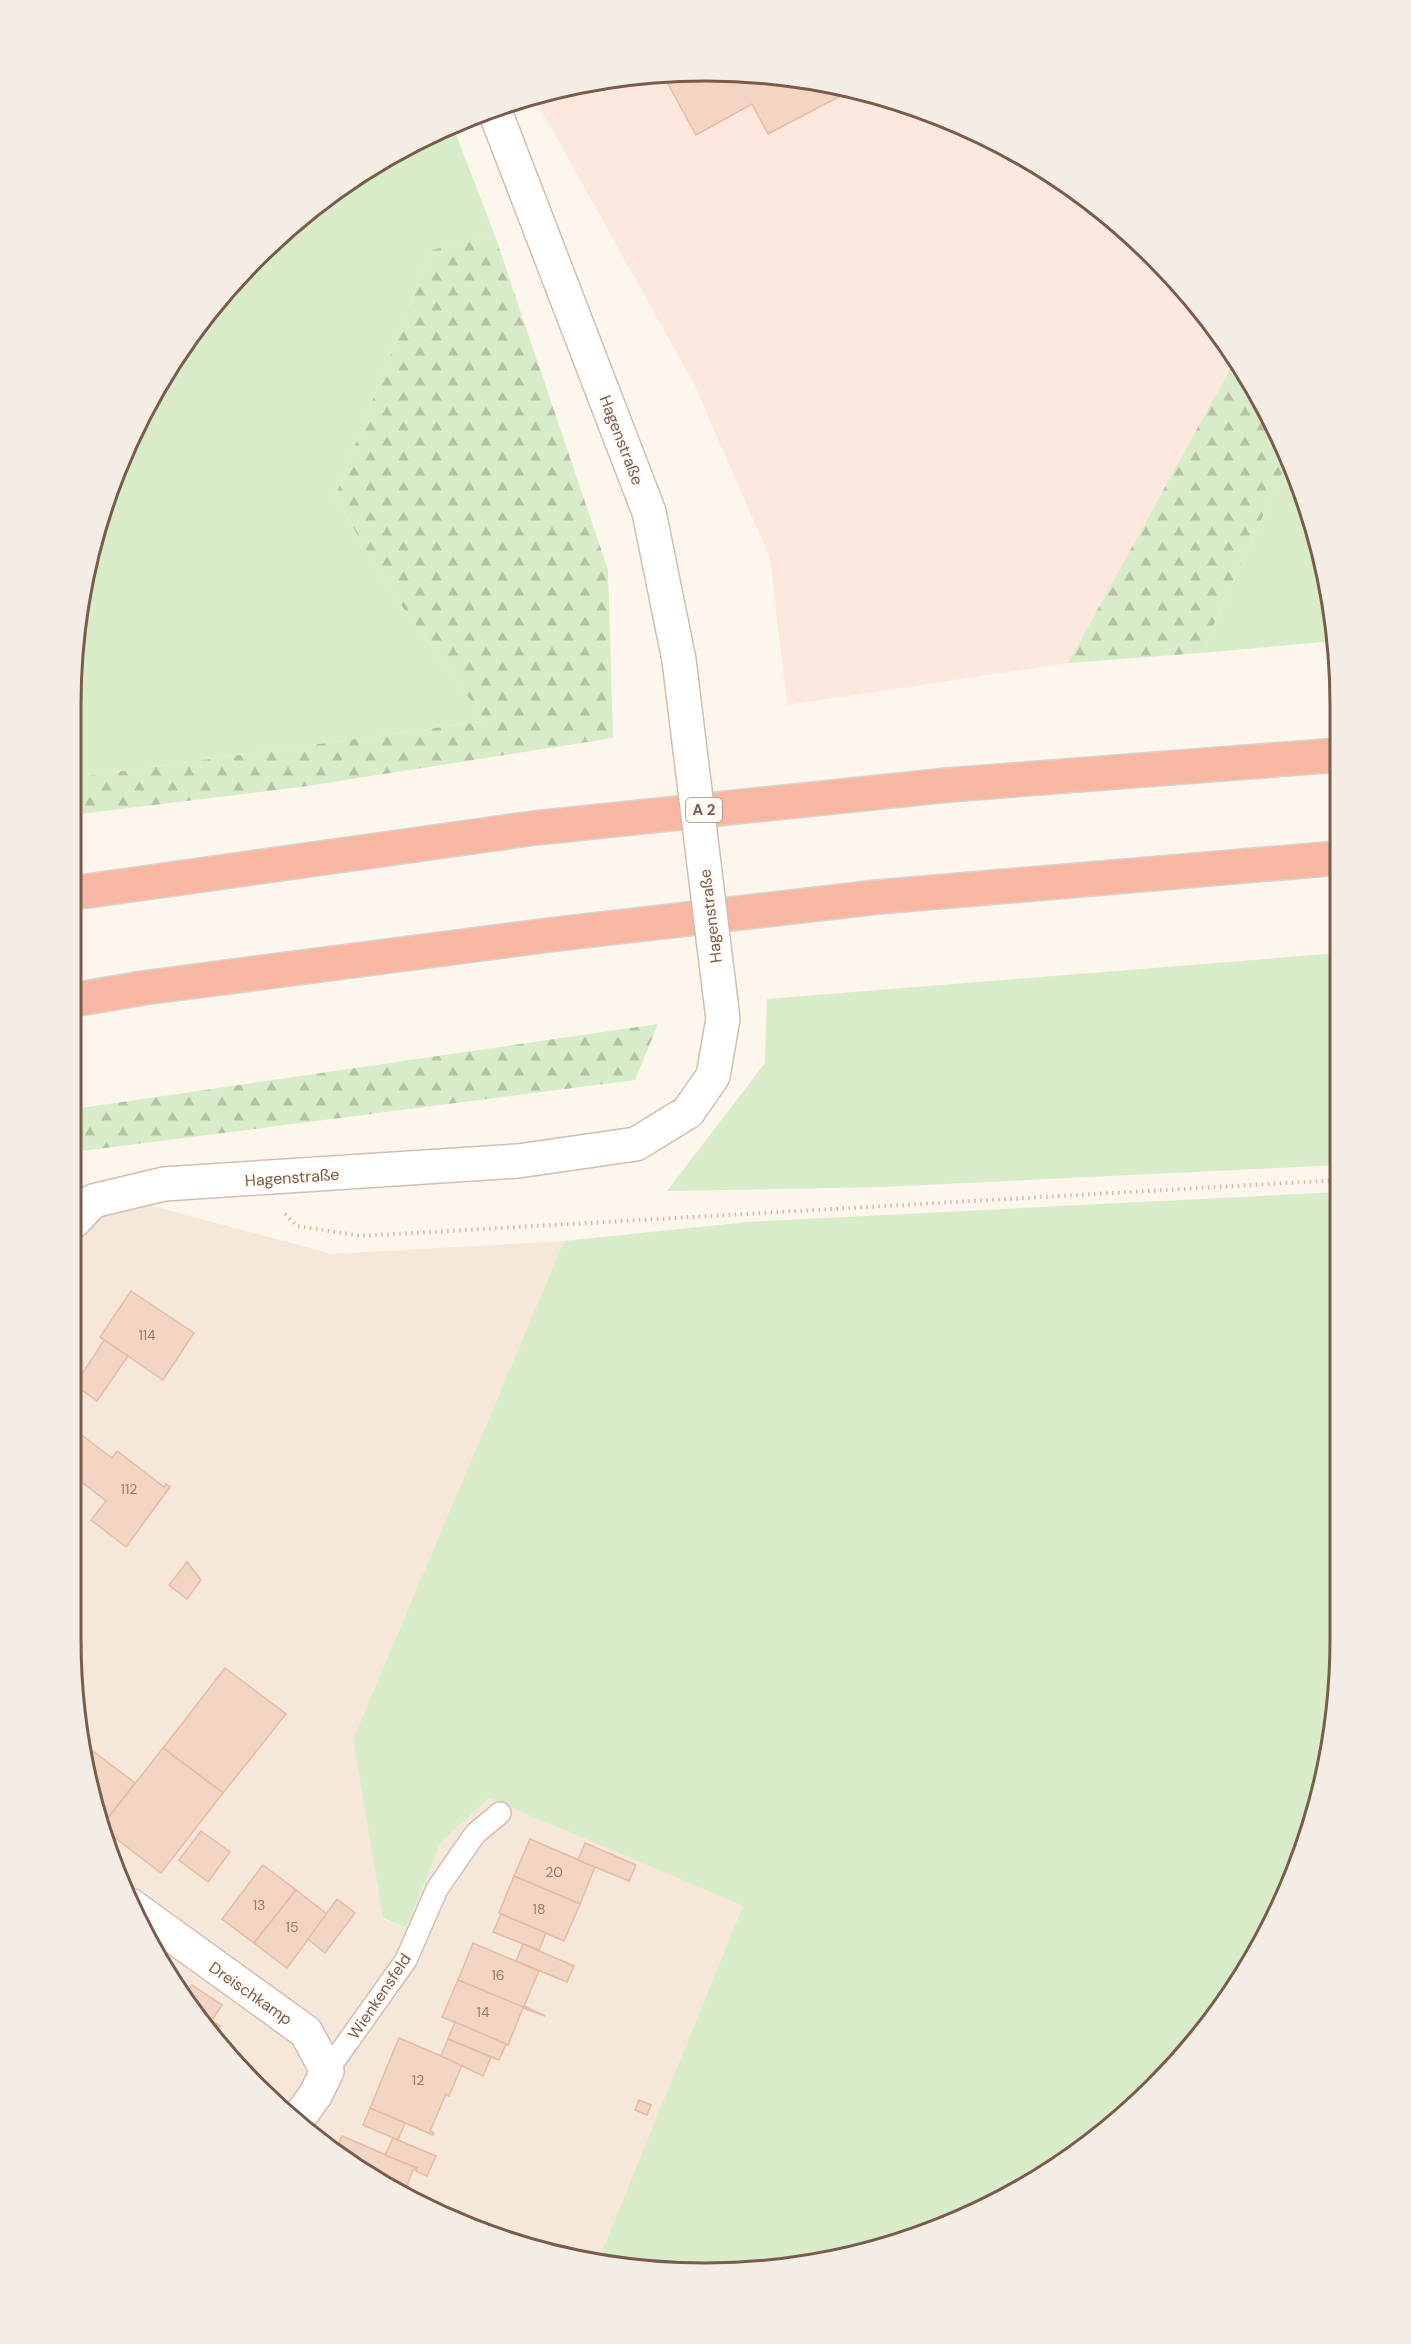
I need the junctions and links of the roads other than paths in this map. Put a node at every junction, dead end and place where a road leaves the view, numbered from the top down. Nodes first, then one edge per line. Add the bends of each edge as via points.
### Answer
1 (497, 117) edge
2 (1330, 756) edge
3 (1330, 859) edge
4 (81, 892) edge
5 (81, 999) edge
6 (81, 1214) edge
7 (500, 1813) dead end
8 (157, 1937) edge
9 (327, 2071) junction
10 (301, 2114) edge

1 - 6 street, Hagenstraße, bridge via 650,512 680,660 723,1019 713,1076 688,1112 636,1144 518,1161 164,1184 93,1201
2 - 4 highway, A 2 via 948,785 535,828
3 - 5 highway via 878,897 549,935
7 - 9 lane, Wienkensfeld via 475,1834 437,1889 406,1960
8 - 9 street, Dreischkamp via 306,2032
9 - 10 street, Wienkensfeld

